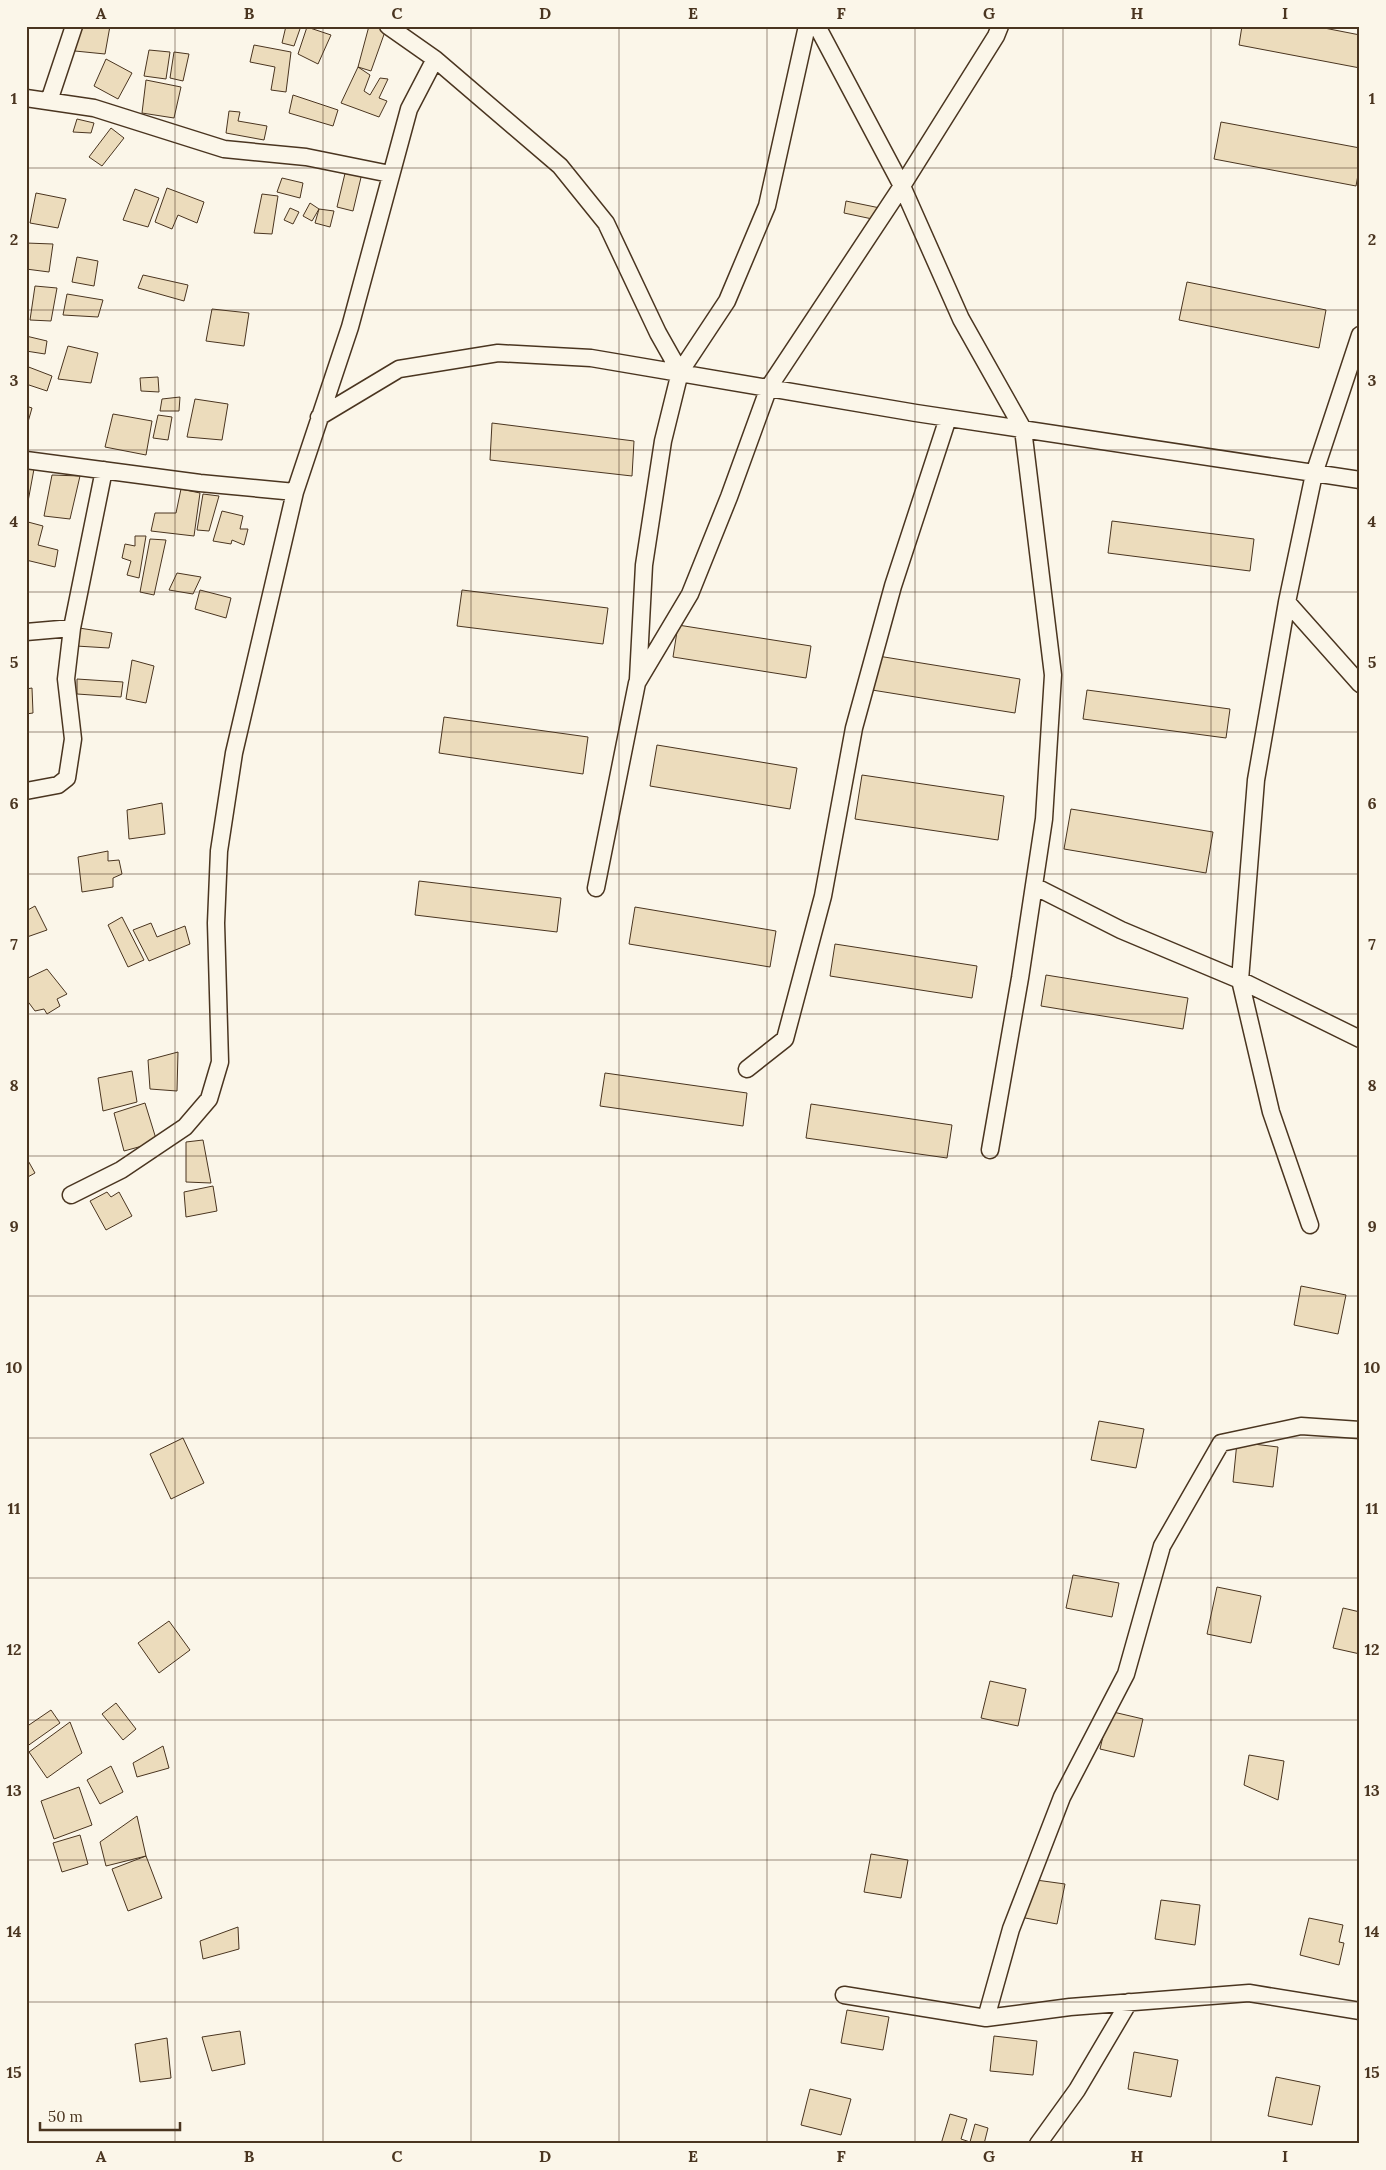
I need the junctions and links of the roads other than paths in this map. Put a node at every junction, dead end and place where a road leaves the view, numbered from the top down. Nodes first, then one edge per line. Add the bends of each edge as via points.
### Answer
1 (74, 26) edge
2 (388, 26) edge
3 (807, 26) edge
4 (817, 26) edge
5 (1000, 26) edge
6 (435, 59) junction
7 (26, 98) edge
8 (49, 101) junction
9 (390, 174) junction
10 (902, 186) junction
11 (1360, 335) edge
12 (680, 372) junction
13 (769, 387) junction
14 (320, 417) junction
15 (948, 418) junction
16 (1023, 429) junction
17 (26, 460) edge
18 (104, 470) junction
19 (1314, 474) junction
20 (1360, 480) edge
21 (295, 492) junction
22 (1287, 602) junction
23 (72, 628) junction
24 (26, 632) edge
25 (637, 683) junction
26 (1360, 684) edge
27 (26, 791) edge
28 (1034, 886) junction
29 (596, 888) dead end
30 (1240, 980) junction
31 (1360, 1039) edge
32 (747, 1069) dead end
33 (990, 1150) dead end
34 (71, 1195) dead end
35 (1310, 1225) dead end
36 (1360, 1430) edge
37 (844, 1995) dead end
38 (1129, 2002) junction
39 (1360, 2011) edge
40 (986, 2018) junction
41 (1038, 2144) edge

1 - 8 street
2 - 6 street
3 - 12 street via 767,206 727,300
4 - 10 street
5 - 10 street
6 - 9 street via 409,109
6 - 12 street via 560,166 606,223
7 - 8 street
8 - 9 street via 94,108 224,149 306,157
9 - 14 street via 350,326
10 - 13 street
10 - 16 street via 961,319
11 - 19 street
12 - 13 street
12 - 14 street via 591,358 498,354 399,369
12 - 25 street via 663,440 644,565
13 - 15 street
13 - 25 street via 690,594
14 - 21 street
15 - 16 street
15 - 32 street via 893,586 854,728 823,896 784,1040
16 - 19 street
16 - 28 street via 1053,675 1044,820
17 - 18 street
18 - 21 street via 200,484
18 - 23 street
19 - 20 street
19 - 22 street
21 - 34 street via 234,753 219,851 216,923 220,1062 209,1099 185,1127 121,1170
22 - 26 street
22 - 30 street via 1256,780
23 - 24 street
23 - 27 street via 66,680 73,739 67,778 58,785
25 - 29 street
28 - 30 street via 1121,930
28 - 33 street
30 - 31 street
30 - 35 street via 1271,1112
36 - 40 street via 1301,1426 1221,1443 1162,1546 1126,1674 1062,1797 1011,1929
37 - 40 street
38 - 39 street via 1249,1993
38 - 40 street
38 - 41 street via 1077,2090

